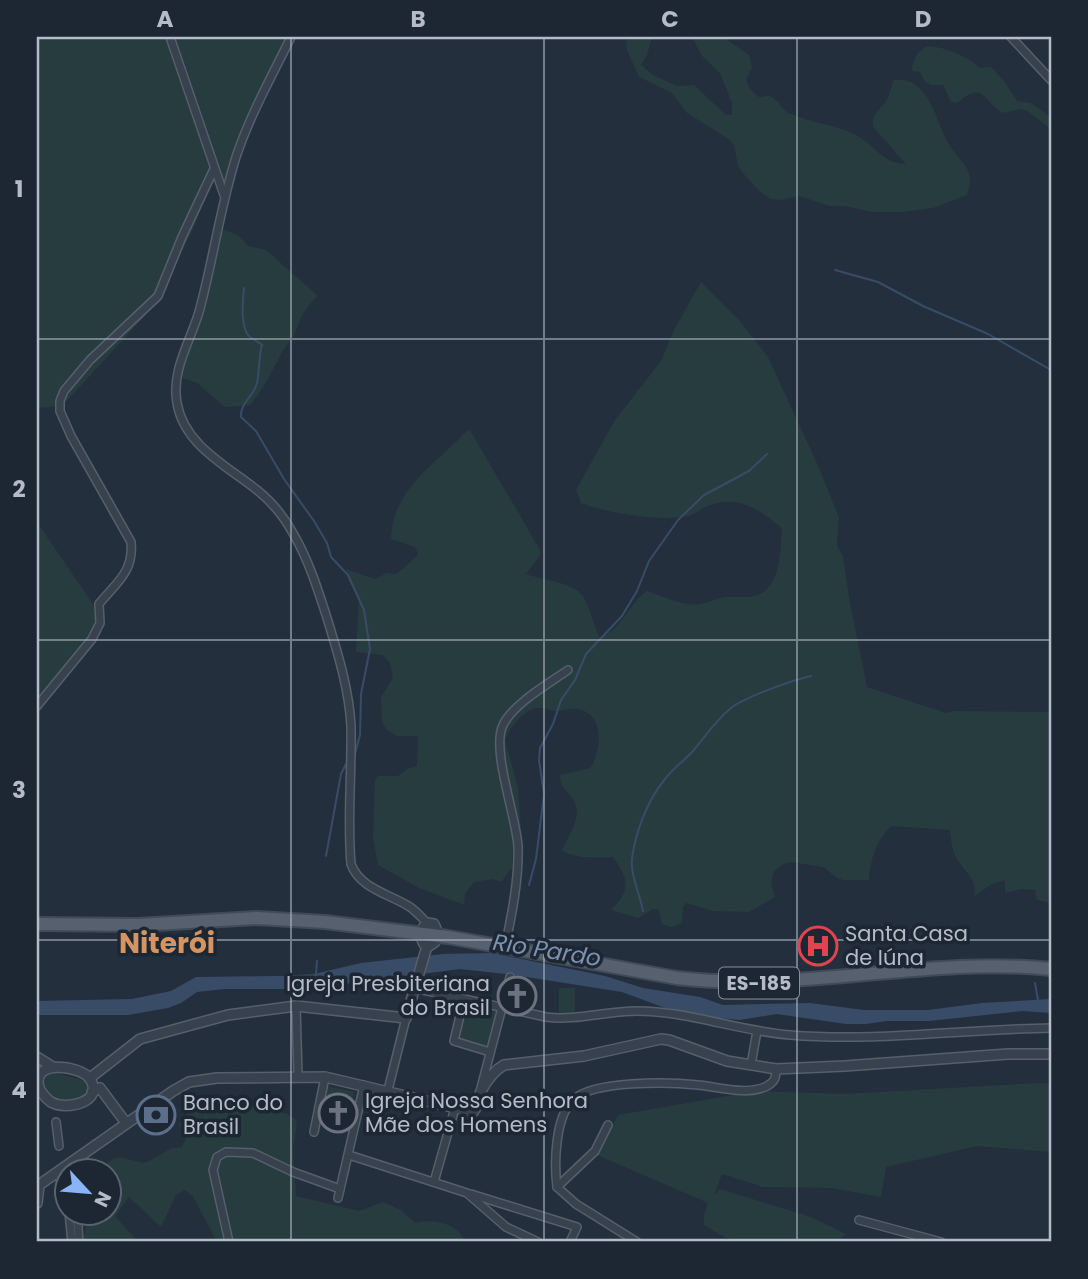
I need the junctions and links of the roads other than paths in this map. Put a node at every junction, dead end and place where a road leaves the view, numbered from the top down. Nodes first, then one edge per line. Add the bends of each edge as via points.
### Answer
1 (170, 37) edge
2 (291, 37) edge
3 (1010, 37) edge
4 (1051, 80) edge
5 (214, 169) junction
6 (225, 197) junction
7 (568, 670) dead end
8 (37, 706) edge
9 (37, 924) edge
10 (429, 937) junction
11 (505, 947) junction
12 (1051, 969) edge
13 (510, 977) dead end
14 (414, 988) junction
15 (464, 999) junction
16 (296, 1006) junction
17 (502, 1007) junction
18 (406, 1018) junction
19 (1051, 1028) edge
20 (757, 1031) junction
21 (491, 1052) junction
22 (1051, 1054) edge
23 (37, 1057) edge
24 (751, 1065) junction
25 (53, 1067) junction
26 (776, 1069) junction
27 (298, 1076) junction
28 (326, 1077) junction
29 (90, 1078) junction
30 (364, 1085) junction
31 (38, 1088) edge
32 (388, 1090) junction
33 (92, 1092) junction
34 (480, 1092) junction
35 (455, 1108) junction
36 (56, 1122) dead end
37 (126, 1123) junction
38 (608, 1125) dead end
39 (314, 1132) dead end
40 (59, 1146) dead end
41 (349, 1155) junction
42 (82, 1156) edge
43 (38, 1182) edge
44 (434, 1182) junction
45 (558, 1187) junction
46 (340, 1189) junction
47 (467, 1193) junction
48 (338, 1198) dead end
49 (37, 1203) edge
50 (859, 1220) dead end
51 (229, 1242) edge
52 (538, 1242) edge
53 (570, 1242) edge
54 (637, 1242) edge
55 (941, 1242) edge

1 - 5 street
2 - 6 street via 250,120
3 - 4 street
5 - 6 street
5 - 8 street via 158,296 90,360 60,401 71,436 131,542 132,555 131,564 99,604 100,622 92,639
6 - 10 street via 198,315 176,381 177,405 191,435 260,492 302,548 348,694 354,872 368,886 412,908
7 - 11 street via 519,706 501,728 501,757 518,847
9 - 10 main road via 138,925 257,918 326,922
10 - 11 main road, ES-185
10 - 14 street
11 - 12 main road, ES-185 via 720,983 992,966
13 - 17 street
14 - 15 street
14 - 18 street
15 - 17 street
15 - 21 street via 454,1041
16 - 18 street
16 - 27 street
16 - 29 street via 228,1015 149,1035
17 - 20 street via 555,1018 659,1013
17 - 21 street
18 - 32 street
19 - 20 street via 844,1039
20 - 24 street
21 - 34 street
22 - 26 street
23 - 25 street
24 - 26 street
24 - 34 street via 669,1040 653,1040 584,1056 504,1065
25 - 29 street
25 - 31 street via 39,1076
26 - 45 street via 772,1083 750,1090 626,1084 579,1095 568,1105 561,1124 555,1165
27 - 28 street
27 - 37 street via 188,1082
28 - 30 street
28 - 39 street
29 - 33 street
30 - 32 street
30 - 41 street
31 - 33 street via 51,1102 65,1107 80,1104
32 - 35 street
33 - 37 street via 100,1088
34 - 35 street via 472,1112
35 - 44 street
36 - 40 street
37 - 42 street
38 - 45 street via 595,1151
41 - 44 street
41 - 46 street
43 - 49 street
44 - 47 street
45 - 54 street via 576,1204
46 - 48 street
46 - 51 street via 253,1153 226,1152 217,1157 213,1170
47 - 52 street via 506,1227
47 - 53 street via 577,1227
50 - 55 street

